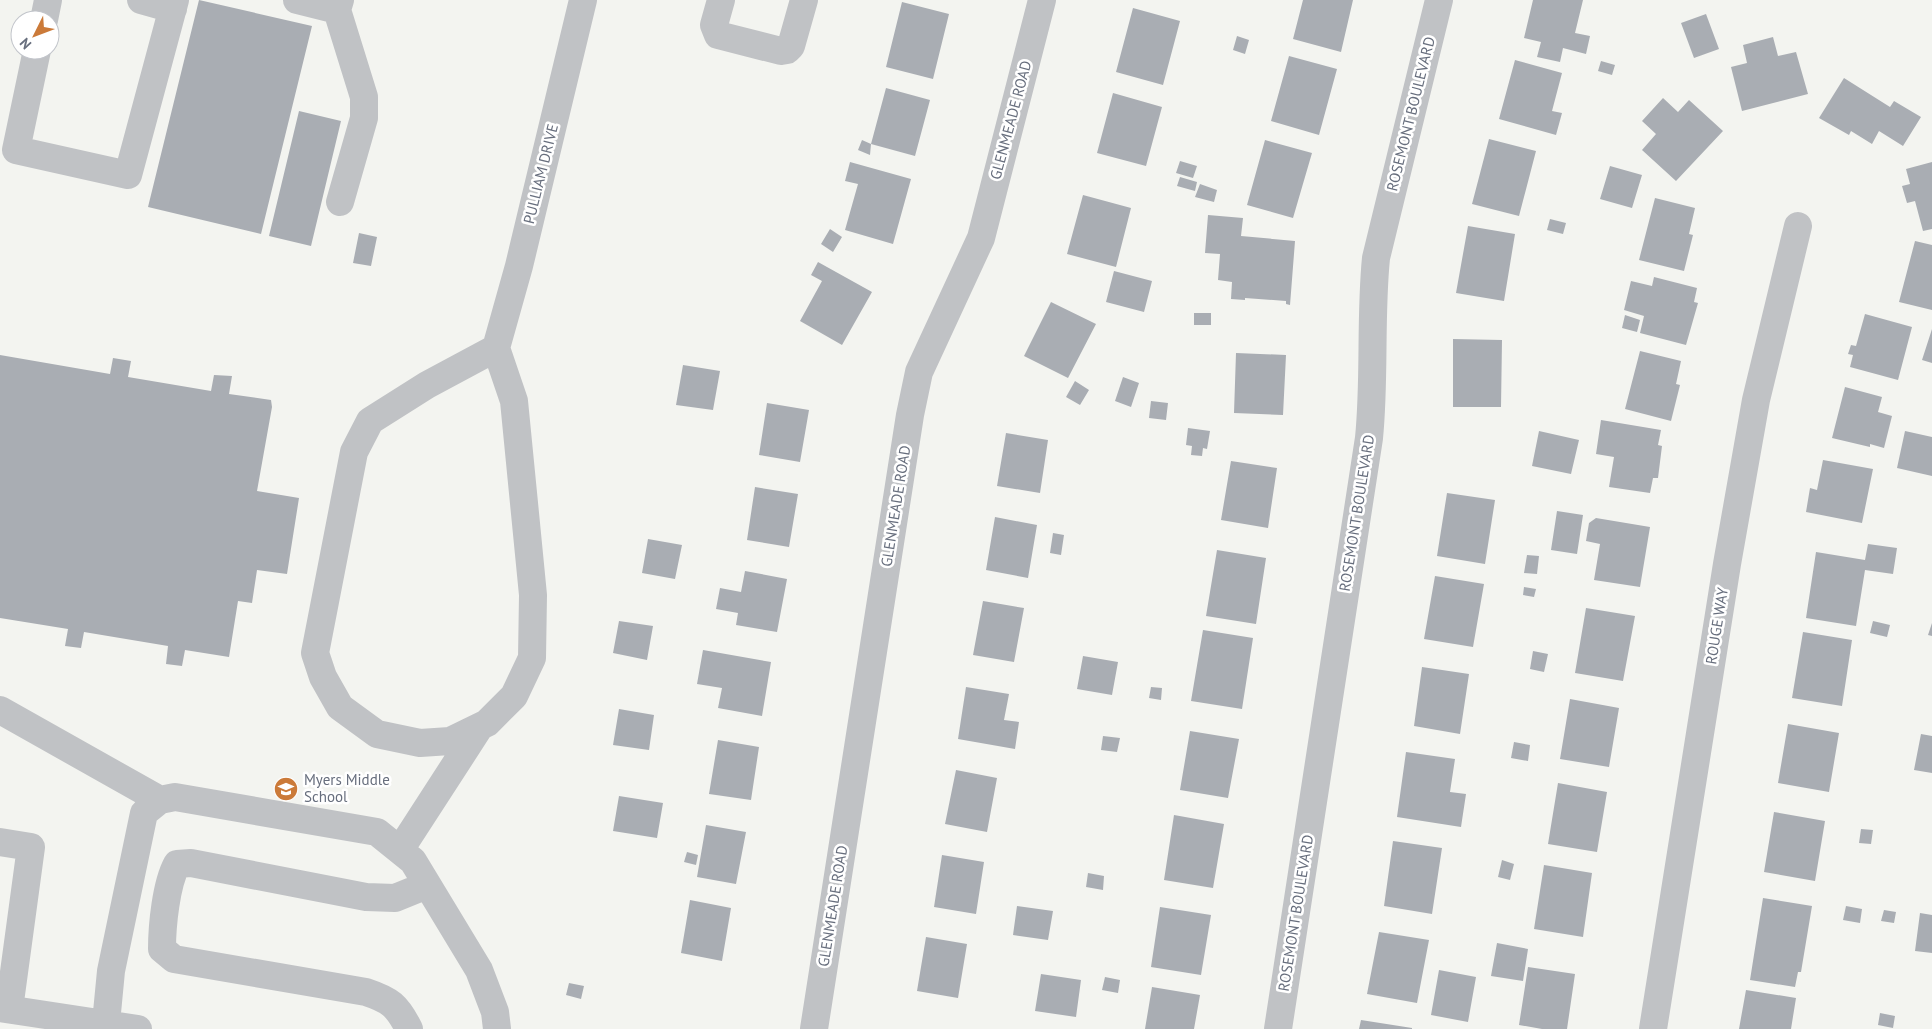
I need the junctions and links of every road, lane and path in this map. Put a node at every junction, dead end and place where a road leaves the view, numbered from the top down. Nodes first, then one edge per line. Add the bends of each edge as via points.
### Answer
1 (141, 0) edge
2 (296, 0) edge
3 (583, 0) edge
4 (721, 0) edge
5 (804, 0) edge
6 (1042, 0) edge
7 (1439, 0) edge
8 (174, 4) edge
9 (339, 5) edge
10 (35, 60) edge
11 (340, 202) dead end
12 (1798, 226) dead end
13 (496, 348) junction
14 (0, 710) edge
15 (479, 728) junction
16 (160, 800) junction
17 (0, 842) edge
18 (400, 850) junction
19 (427, 885) junction
20 (4, 1008) edge
21 (106, 1023) junction
22 (138, 1029) edge
23 (409, 1029) edge
24 (497, 1029) edge
25 (814, 1029) edge
26 (1278, 1029) edge
27 (1653, 1029) edge

1 - 8 street
2 - 9 street
3 - 13 street, PULLIAM DRIVE
4 - 5 street via 714,25 718,35 781,51 791,46
6 - 25 street, GLENMEADE ROAD via 980,238 919,372
7 - 26 street, ROSEMONT BOULEVARD via 1376,258 1372,296 1373,395 1369,438
8 - 10 street via 128,175 16,150
9 - 11 street via 364,97 364,118
12 - 27 street, ROUGE WAY via 1756,400 1728,554
13 - 15 street via 514,401 533,595 532,658 514,696 488,724
13 - 15 street via 370,420 354,452 315,652 323,677 340,707 377,734 420,743 440,742
14 - 16 street
15 - 18 street
16 - 18 street via 175,797 378,832
16 - 21 street via 144,813 111,971
17 - 20 street via 31,847
18 - 19 street via 413,861
19 - 23 street via 395,898 366,897 191,863 177,864 171,874 162,938 162,950 174,959 366,992 387,999
19 - 24 street via 479,970 495,1012
20 - 21 street
21 - 22 street

